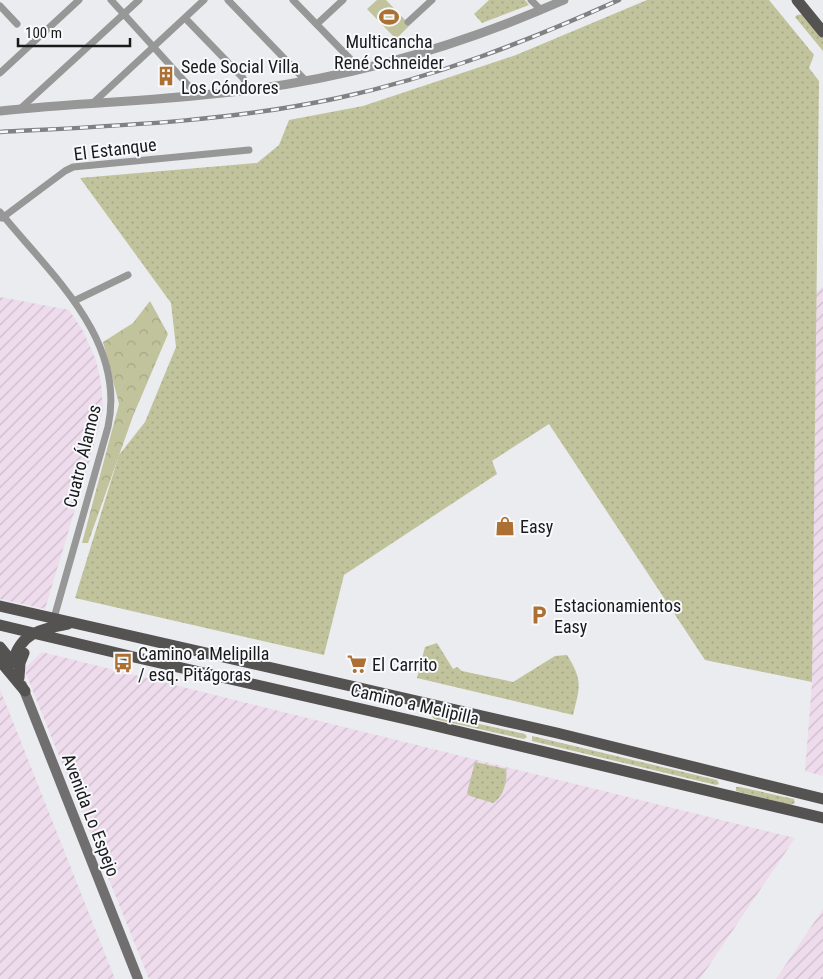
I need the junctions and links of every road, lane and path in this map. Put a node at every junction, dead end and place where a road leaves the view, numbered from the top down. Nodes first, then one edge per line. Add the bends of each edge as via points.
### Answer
1 (79, 0) edge
2 (111, 0) edge
3 (139, 0) edge
4 (204, 0) edge
5 (228, 0) edge
6 (293, 0) edge
7 (343, 0) edge
8 (432, 0) edge
9 (531, 0) edge
10 (564, 0) edge
11 (796, 0) edge
12 (0, 6) edge
13 (541, 10) junction
14 (123, 14) junction
15 (185, 18) junction
16 (408, 22) dead end
17 (17, 24) dead end
18 (316, 24) junction
19 (823, 32) edge
20 (153, 47) junction
21 (360, 69) junction
22 (0, 72) edge
23 (305, 80) junction
24 (249, 90) junction
25 (197, 95) junction
26 (94, 102) junction
27 (0, 106) edge
28 (21, 108) junction
29 (0, 111) edge
30 (249, 150) dead end
31 (1, 216) edge
32 (128, 275) dead end
33 (74, 301) junction
34 (0, 606) edge
35 (54, 618) junction
36 (72, 623) junction
37 (0, 624) edge
38 (38, 633) junction
39 (138, 638) junction
40 (0, 646) edge
41 (134, 657) junction
42 (0, 661) edge
43 (13, 663) junction
44 (19, 678) junction
45 (25, 691) junction
46 (427, 704) junction
47 (423, 723) junction
48 (727, 775) junction
49 (723, 794) junction
50 (823, 799) edge
51 (823, 818) edge
52 (138, 979) edge

1 - 22 street
2 - 14 street
3 - 14 street
4 - 15 street
5 - 23 street
6 - 18 street
7 - 18 street
8 - 16 street
9 - 13 street
10 - 13 street
11 - 19 main road
12 - 17 street
13 - 21 street via 452,43
14 - 20 street
14 - 28 street
15 - 20 street
15 - 24 street via 243,78
18 - 21 street
20 - 25 street
20 - 26 street
21 - 23 street
23 - 24 street
24 - 25 street
25 - 26 street
26 - 28 street
27 - 28 street
28 - 29 street
30 - 31 street, El Estanque via 73,167
31 - 33 street, Cuatro Álamos
32 - 33 street
33 - 35 street, Cuatro Álamos via 94,333 104,358 112,406
34 - 35 main road, Camino a Melipilla
35 - 36 main road, Camino a Melipilla
36 - 38 main road
36 - 39 main road, Camino a Melipilla
37 - 38 main road, Camino a Melipilla
38 - 41 main road, Camino a Melipilla
38 - 43 main road via 25,638
38 - 44 main road via 24,651
39 - 41 main road via 133,645
39 - 46 main road, Camino a Melipilla
40 - 43 main road
41 - 47 main road, Camino a Melipilla
42 - 45 main road
43 - 44 main road, Avenida Lo Espejo
44 - 45 main road, Avenida Lo Espejo
45 - 52 main road, Avenida Lo Espejo
46 - 47 main road via 422,710
46 - 48 main road, Camino a Melipilla
47 - 49 main road, Camino a Melipilla
48 - 49 main road via 728,785
48 - 50 main road, Camino a Melipilla
49 - 51 main road, Camino a Melipilla

